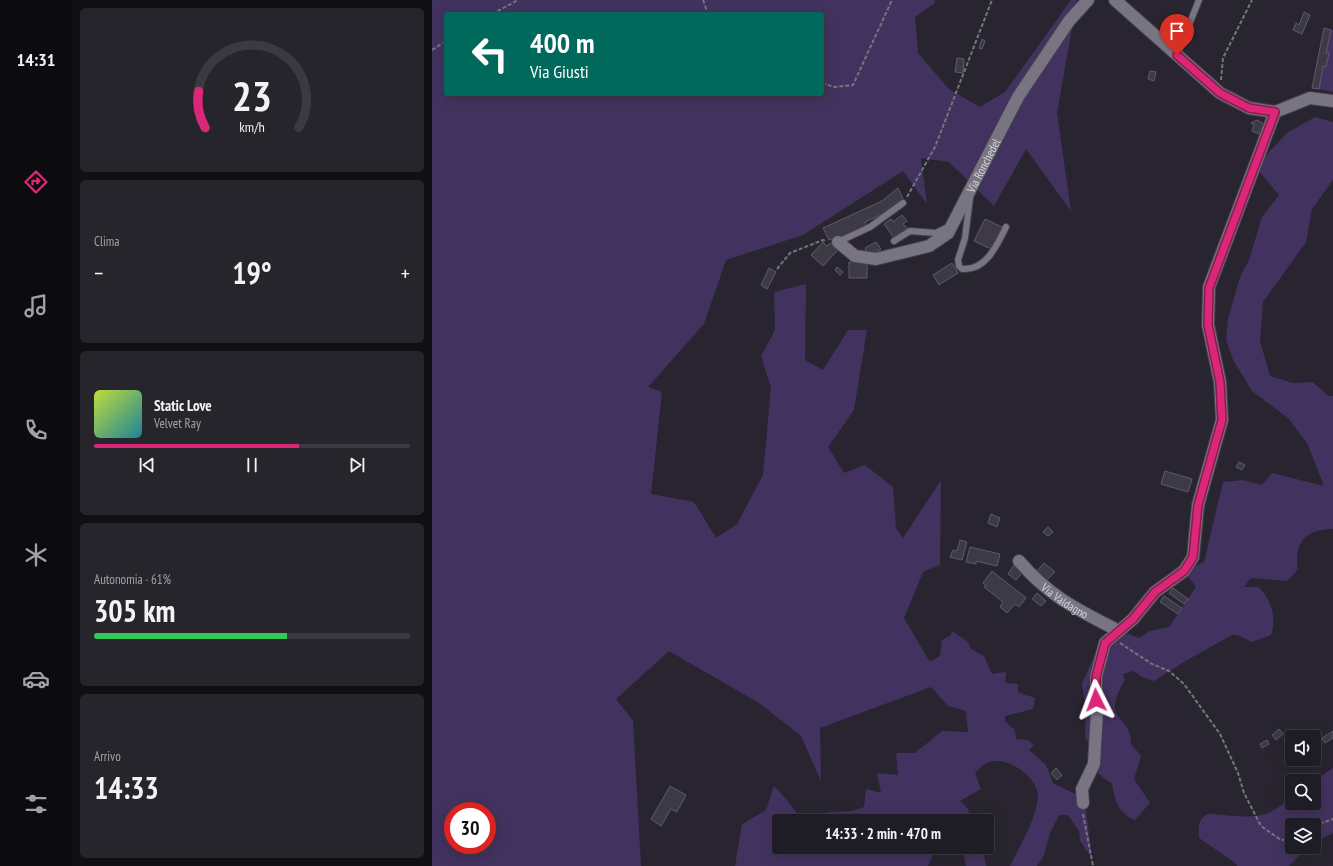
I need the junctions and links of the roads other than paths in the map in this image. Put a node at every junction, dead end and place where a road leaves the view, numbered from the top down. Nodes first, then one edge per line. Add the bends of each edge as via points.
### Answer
1 (1088, 0) edge
2 (1115, 0) edge
3 (1199, 0) edge
4 (1177, 55) junction
5 (1333, 101) edge
6 (1275, 112) junction
7 (970, 189) junction
8 (903, 203) road end
9 (952, 226) junction
10 (1006, 227) dead end
11 (894, 241) dead end
12 (838, 242) joint
13 (1019, 561) dead end
14 (1118, 631) junction
15 (1083, 803) road end

1 - 7 street, Via Ronchedel via 1068,21 1018,97
2 - 4 street
3 - 4 lane
4 - 6 street via 1220,93 1249,108
5 - 6 street via 1310,98
6 - 14 street via 1209,288 1208,325 1220,382 1222,420 1198,505 1193,557 1184,571 1155,592 1133,619
7 - 9 street, Via Ronchedel
7 - 10 lane via 959,266 969,270 994,253
8 - 12 lane via 870,227
9 - 11 lane via 936,233 910,231
9 - 12 street, Via Ronchedel via 948,233 928,246 876,259 855,256
13 - 14 street, Via Valdagno via 1050,593
14 - 15 street via 1105,643 1096,677 1094,764 1082,790

